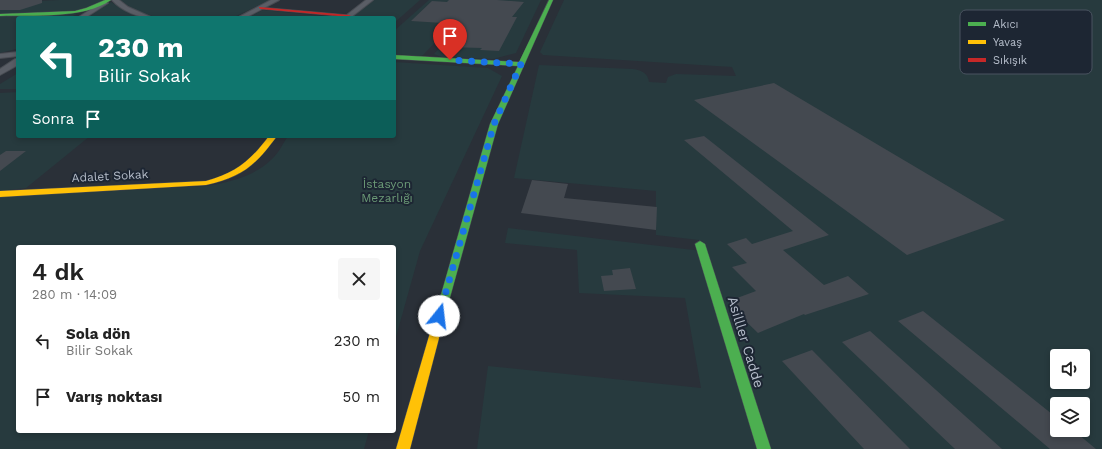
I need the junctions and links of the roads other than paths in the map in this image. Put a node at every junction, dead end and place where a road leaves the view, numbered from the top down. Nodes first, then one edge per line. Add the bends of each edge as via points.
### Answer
1 (110, 0) edge
2 (114, 0) edge
3 (276, 0) edge
4 (370, 0) edge
5 (551, 0) edge
6 (260, 8) junction
7 (0, 15) edge
8 (78, 15) edge
9 (145, 16) edge
10 (244, 16) edge
11 (338, 16) edge
12 (349, 16) edge
13 (16, 54) edge
14 (0, 56) edge
15 (396, 57) edge
16 (16, 62) edge
17 (521, 64) junction
18 (0, 73) edge
19 (272, 138) edge
20 (0, 194) edge
21 (700, 244) dead end
22 (403, 449) edge
23 (764, 449) edge

1 - 8 street
2 - 9 street
3 - 6 street
4 - 12 street
5 - 17 street
6 - 10 street
6 - 11 street
7 - 8 street
13 - 14 street
15 - 17 street
16 - 18 street
17 - 22 street via 494,124
19 - 20 street, Adalet Sokak via 245,170 222,181
21 - 23 street, Asilller Cadde

